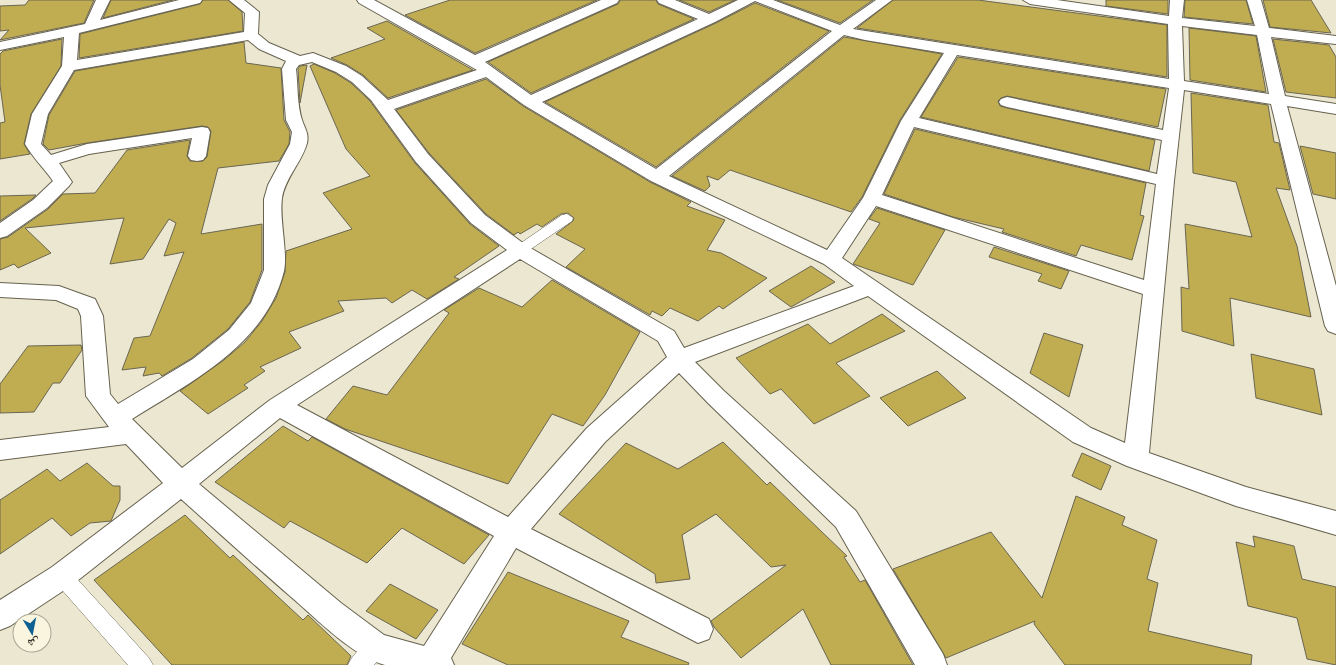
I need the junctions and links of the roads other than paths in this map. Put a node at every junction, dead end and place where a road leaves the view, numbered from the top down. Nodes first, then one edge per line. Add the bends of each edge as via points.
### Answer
1 (102, 0) edge
2 (195, 0) edge
3 (236, 0) edge
4 (612, 0) edge
5 (664, 0) edge
6 (749, 0) edge
7 (761, 0) edge
8 (885, 0) edge
9 (1030, 0) edge
10 (1177, 0) edge
11 (1254, 0) edge
12 (371, 1) edge
13 (1089, 4) edge
14 (710, 19) junction
15 (1175, 21) junction
16 (91, 25) junction
17 (72, 30) junction
18 (842, 30) junction
19 (1263, 31) junction
20 (251, 36) junction
21 (1336, 40) edge
22 (0, 46) edge
23 (953, 50) junction
24 (297, 60) junction
25 (69, 66) junction
26 (481, 66) junction
27 (1177, 86) junction
28 (1278, 101) junction
29 (530, 102) junction
30 (1007, 102) dead end
31 (384, 107) junction
32 (1336, 109) edge
33 (909, 121) junction
34 (1171, 137) junction
35 (197, 156) dead end
36 (48, 161) junction
37 (657, 177) junction
38 (1165, 181) junction
39 (872, 198) junction
40 (567, 218) dead end
41 (0, 232) edge
42 (520, 250) junction
43 (831, 260) junction
44 (870, 288) junction
45 (0, 290) edge
46 (1154, 290) junction
47 (1336, 326) edge
48 (680, 359) junction
49 (278, 406) junction
50 (123, 426) junction
51 (0, 450) edge
52 (1136, 459) junction
53 (180, 483) junction
54 (1336, 523) edge
55 (510, 532) junction
56 (62, 576) junction
57 (0, 616) edge
58 (698, 629) dead end
59 (367, 657) edge
60 (435, 664) edge
61 (142, 665) edge
62 (932, 665) edge

1 - 16 street
2 - 16 street
3 - 20 street via 252,12
4 - 26 street
5 - 14 street
6 - 14 street
7 - 18 street
8 - 18 street
9 - 13 street
10 - 15 street
11 - 19 street
12 - 26 street
13 - 15 street
14 - 29 street
15 - 19 street
15 - 27 street
16 - 17 street
17 - 22 street
17 - 25 street
18 - 23 street
18 - 37 street
19 - 21 street
19 - 28 street
20 - 24 street via 264,46
20 - 25 street
23 - 27 street
23 - 33 street
24 - 31 street via 313,57 342,69 377,97
24 - 50 street via 289,69 289,82 294,120 300,132 298,144 277,185 273,199 274,270 261,305 238,335
25 - 36 street via 40,114 34,136 33,144 39,154
26 - 29 street
26 - 31 street
27 - 28 street
27 - 34 street
28 - 32 street
28 - 47 street
29 - 37 street
30 - 34 street
31 - 42 street via 422,158 478,219
33 - 38 street
33 - 39 street
34 - 38 street
35 - 36 street via 202,132 87,149
36 - 41 street via 63,182 40,204
37 - 43 street
38 - 46 street
39 - 43 street
39 - 46 street
40 - 42 lane
42 - 48 street via 666,336
42 - 49 street
43 - 44 street
44 - 48 street
44 - 52 street via 1082,435
45 - 50 street via 59,293 87,304 92,316 98,396
46 - 52 street
48 - 55 street via 596,435
48 - 62 street via 716,397 846,519
49 - 53 street
49 - 55 street
50 - 51 street
50 - 53 street
52 - 54 street via 1245,498
53 - 56 street
53 - 59 street via 331,613
55 - 58 street
55 - 60 street
56 - 57 street
56 - 61 lane
59 - 60 street

